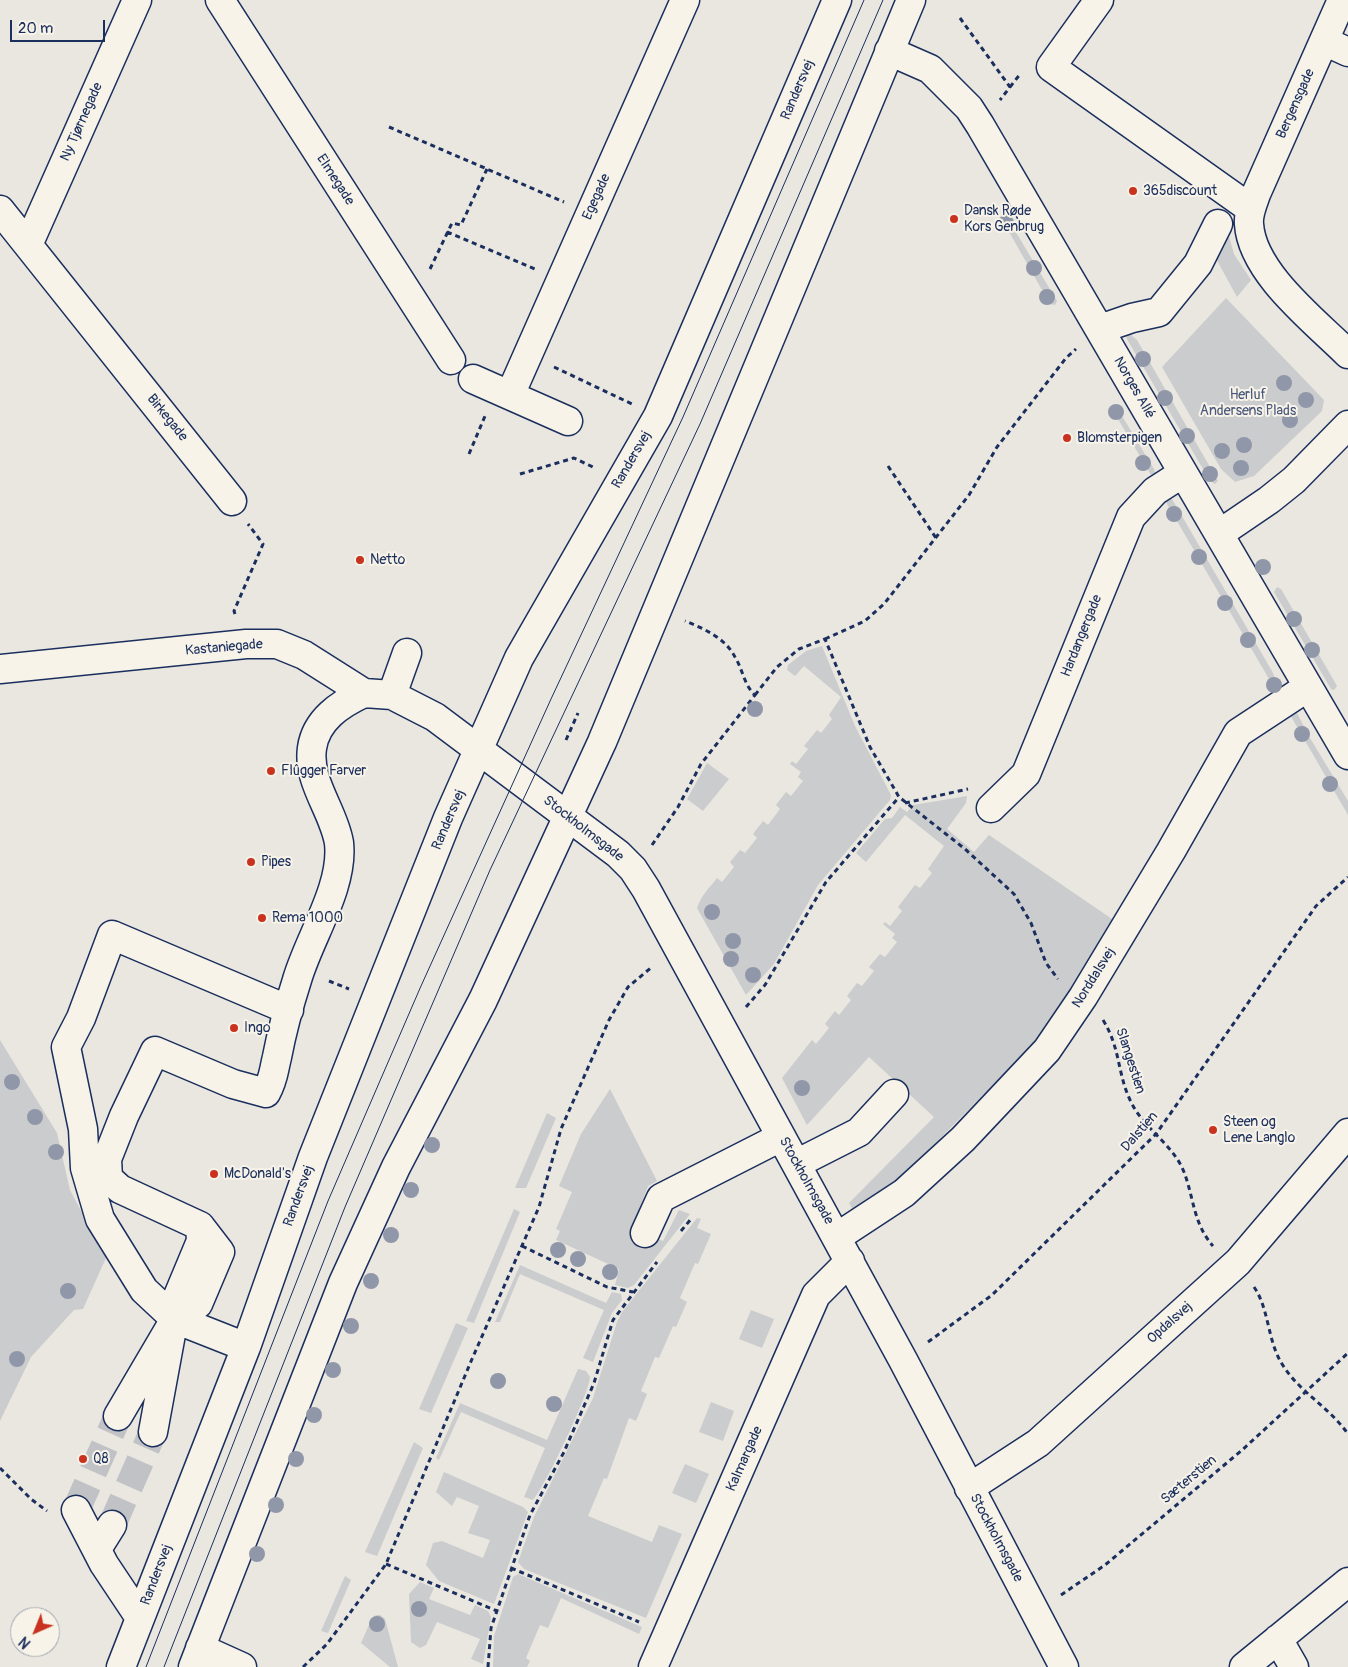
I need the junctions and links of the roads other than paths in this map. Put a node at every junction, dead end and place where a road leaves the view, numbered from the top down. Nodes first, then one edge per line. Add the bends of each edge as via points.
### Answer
1 (137, 0) edge
2 (220, 0) edge
3 (684, 0) edge
4 (837, 0) edge
5 (911, 0) edge
6 (1099, 0) edge
7 (1342, 0) edge
8 (1336, 46) edge
9 (889, 51) junction
10 (1251, 209) junction
11 (0, 210) edge
12 (1218, 224) dead end
13 (28, 245) junction
14 (1100, 330) junction
15 (1348, 354) edge
16 (451, 360) dead end
17 (473, 379) dead end
18 (510, 395) junction
19 (568, 421) dead end
20 (1348, 425) edge
21 (1183, 473) junction
22 (232, 501) road end
23 (1218, 534) junction
24 (407, 653) dead end
25 (0, 669) edge
26 (1308, 687) junction
27 (364, 693) junction
28 (392, 695) junction
29 (480, 749) junction
30 (1348, 755) edge
31 (991, 808) dead end
32 (567, 816) junction
33 (289, 1010) junction
34 (894, 1094) dead end
35 (1348, 1133) edge
36 (781, 1137) junction
37 (796, 1164) junction
38 (645, 1233) dead end
39 (837, 1237) junction
40 (850, 1261) junction
41 (175, 1319) junction
42 (246, 1347) junction
43 (118, 1416) tunnel mouth
44 (153, 1432) tunnel mouth
45 (969, 1488) junction
46 (76, 1510) dead end
47 (112, 1526) tunnel mouth
48 (97, 1549) junction
49 (1348, 1582) edge
50 (140, 1618) junction
51 (1278, 1639) junction
52 (196, 1658) edge
53 (121, 1667) edge
54 (242, 1667) edge
55 (653, 1667) edge
56 (1064, 1667) edge
57 (1244, 1667) edge
58 (1294, 1667) edge

1 - 13 street, Ny Tjørnegade
2 - 16 street, Elmegade
3 - 18 street, Egegade
4 - 29 street, Randersvej via 658,416 519,658
5 - 9 street
6 - 10 street via 1051,67
7 - 8 street, Bergensgade
8 - 10 street, Bergensgade
9 - 14 street, Norges Allé via 930,69 969,108
9 - 32 street via 602,742
10 - 15 street via 1249,223 1255,252 1271,277
11 - 13 street, Birkegade
12 - 14 street via 1198,264 1159,312
13 - 22 street, Birkegade
14 - 21 street, Norges Allé
17 - 18 street
18 - 19 street
20 - 23 street via 1294,480
21 - 23 street, Norges Allé
21 - 31 street, Hardangergade via 1155,491 1131,517 1026,774
23 - 26 street, Norges Allé
24 - 28 street
25 - 27 street, Kastaniegade via 246,644 277,644 304,654
26 - 30 street, Norges Allé
26 - 39 street, Norddalsvej via 1238,733 1171,851 1083,997 1047,1050 963,1139 904,1193
27 - 28 street, Kastaniegade
27 - 33 street via 335,708 318,730 312,749 313,773 339,842 338,866
28 - 29 street, Kastaniegade via 435,717
29 - 32 street, Stockholmsgade
29 - 42 street, Randersvej via 448,818 313,1157
32 - 36 street, Stockholmsgade via 633,869
32 - 52 street via 483,1000 396,1167 346,1274
33 - 41 street via 276,1058 275,1075 266,1093 233,1084 155,1051 106,1159 108,1178 120,1189 200,1226 201,1241 178,1296
33 - 41 street via 112,935 81,1018 66,1047 83,1129 85,1168 100,1219 144,1290
34 - 37 street via 859,1132
35 - 45 street, Opdalsvej via 1234,1265 1038,1443
36 - 37 street, Stockholmsgade
36 - 38 street via 661,1198
37 - 39 street, Stockholmsgade
39 - 40 street, Stockholmsgade
40 - 45 street, Stockholmsgade
40 - 55 street, Kalmargade via 816,1295
41 - 42 street
41 - 43 street
41 - 44 street
42 - 50 street, Randersvej
45 - 56 street, Stockholmsgade
46 - 48 street
47 - 48 street
48 - 50 street
49 - 51 street
50 - 53 street, Randersvej
51 - 57 street
51 - 58 street
52 - 54 street

